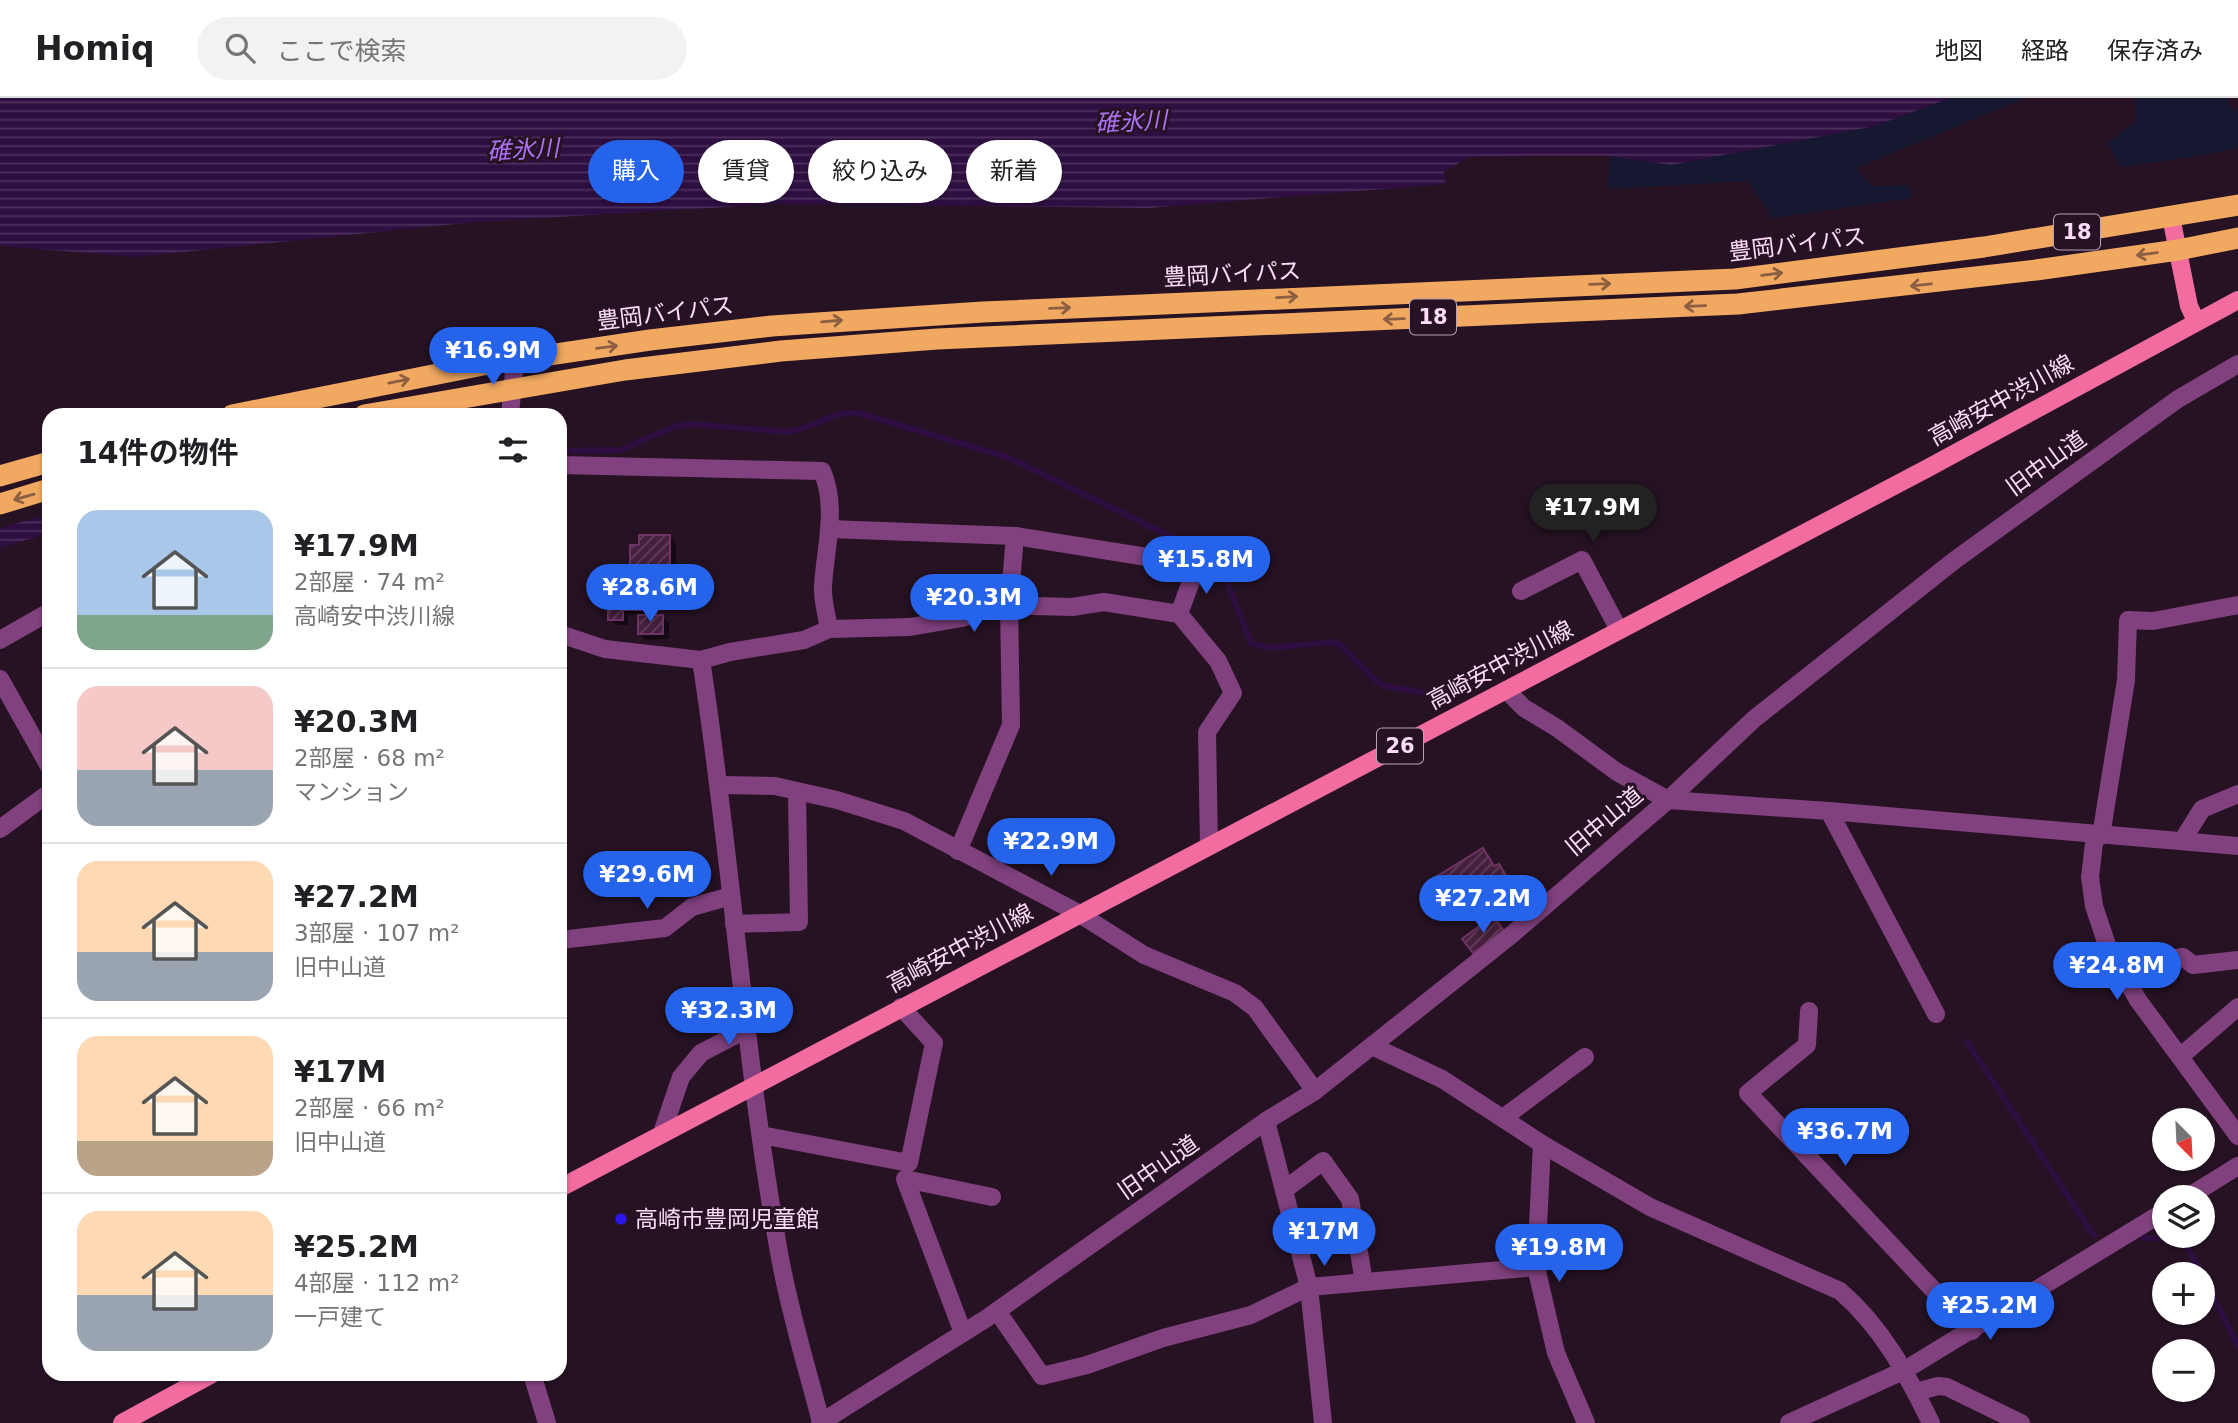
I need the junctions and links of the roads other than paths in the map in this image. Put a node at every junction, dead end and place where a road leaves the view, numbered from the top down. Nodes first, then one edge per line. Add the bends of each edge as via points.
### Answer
1 (2238, 205) edge
2 (2171, 216) junction
3 (2238, 238) edge
4 (2178, 250) junction
5 (2238, 300) edge
6 (2196, 321) junction
7 (515, 360) junction
8 (2238, 364) edge
9 (512, 388) junction
10 (268, 408) edge
11 (402, 408) edge
12 (511, 408) edge
13 (42, 464) edge
14 (567, 465) edge
15 (0, 476) edge
16 (42, 491) edge
17 (0, 504) edge
18 (830, 529) junction
19 (1015, 536) junction
20 (1521, 591) dead end
21 (2238, 605) edge
22 (1009, 606) junction
23 (1179, 614) junction
24 (42, 616) edge
25 (829, 629) junction
26 (1619, 631) junction
27 (567, 636) edge
28 (0, 640) edge
29 (701, 660) junction
30 (0, 679) edge
31 (1506, 690) junction
32 (42, 754) edge
33 (720, 785) junction
34 (797, 792) junction
35 (2238, 794) edge
36 (42, 798) edge
37 (1668, 800) junction
38 (1829, 811) junction
39 (0, 829) edge
40 (2098, 835) junction
41 (2182, 841) junction
42 (1209, 846) junction
43 (2238, 846) edge
44 (958, 851) junction
45 (731, 896) junction
46 (1078, 914) junction
47 (734, 924) junction
48 (567, 939) edge
49 (2238, 960) edge
50 (2124, 976) junction
51 (901, 1007) junction
52 (2238, 1007) edge
53 (1809, 1011) dead end
54 (1936, 1014) dead end
55 (747, 1029) junction
56 (1372, 1046) junction
57 (2181, 1056) junction
58 (1585, 1058) dead end
59 (753, 1085) junction
60 (1315, 1091) junction
61 (1503, 1118) junction
62 (1266, 1121) junction
63 (662, 1133) junction
64 (761, 1135) junction
65 (2238, 1136) edge
66 (1542, 1144) junction
67 (2238, 1166) edge
68 (567, 1184) edge
69 (2207, 1185) edge
70 (1284, 1190) junction
71 (992, 1197) dead end
72 (2152, 1219) edge
73 (1536, 1267) junction
74 (1364, 1282) junction
75 (1309, 1287) junction
76 (997, 1311) junction
77 (1972, 1331) junction
78 (963, 1333) junction
79 (1905, 1370) junction
80 (199, 1381) edge
81 (534, 1381) edge
82 (1916, 1392) junction
83 (122, 1423) edge
84 (547, 1423) edge
85 (821, 1423) edge
86 (1323, 1423) edge
87 (1586, 1423) edge
88 (1789, 1423) edge
89 (1931, 1423) edge
90 (2021, 1423) edge

1 - 2 highway, 豊岡バイパス / 18
2 - 4 main road
7 -> 2 highway, 豊岡バイパス / 18 via 691,335 872,318 1735,279 1984,247
3 - 4 highway, 18
4 - 6 main road
4 -> 9 highway, 18 via 1940,283 1738,304 937,339 781,351
5 - 6 main road, 高崎安中渋川線 / 26
6 - 26 main road, 高崎安中渋川線 / 26
7 - 9 street
10 -> 7 highway, 豊岡バイパス / 18
8 - 37 street, 旧中山道 via 2178,399 1955,560 1754,719
9 - 11 highway, 18
9 - 12 street
13 - 15 highway
14 - 18 street via 822,471
16 -> 17 highway
18 - 19 street
18 - 25 street via 823,589
19 - 22 street
19 - 23 street via 1197,565
20 - 26 street via 1582,560
21 - 40 street via 2153,621 2128,621 2126,680
22 - 23 street via 1072,607 1104,602
22 - 25 street via 910,627
22 - 44 street via 1011,725
23 - 42 street via 1218,661 1233,693 1206,732
24 - 28 street
25 - 29 street via 804,640
26 - 31 main road, 高崎安中渋川線 / 26
27 - 29 street via 605,649
29 - 33 street
30 - 32 street
31 - 37 street via 1524,708 1558,727 1617,772
31 - 42 main road, 高崎安中渋川線 / 26
33 - 34 street via 775,786
33 - 45 street
34 - 44 street via 904,821
34 - 47 street via 799,922
35 - 41 street via 2202,809
36 - 39 street
37 - 38 street
37 - 56 street, 旧中山道 via 1510,936
38 - 40 street
38 - 54 street
40 - 41 street
40 - 50 street via 2090,877 2094,906 2108,948
41 - 43 street
42 - 46 main road, 高崎安中渋川線 / 26
44 - 46 street
45 - 47 street
45 - 48 street via 692,907 665,928
46 - 51 main road, 高崎安中渋川線 / 26
46 - 60 street via 1144,955 1235,993 1255,1008
47 - 55 street
49 - 50 street via 2193,965 2183,957 2147,963
50 - 57 street
51 - 59 main road, 高崎安中渋川線 / 26
51 - 64 street via 934,1043 909,1163
52 - 57 street
53 - 77 street via 1807,1045 1748,1093
55 - 59 street
55 - 63 street via 701,1053 681,1077
56 - 60 street, 旧中山道
56 - 61 street via 1442,1079
57 - 65 street
58 - 61 street
59 - 63 main road, 高崎安中渋川線 / 26
59 - 64 street
60 - 62 street, 旧中山道
61 - 66 street
62 - 70 street
62 - 76 street, 旧中山道
63 - 68 main road, 高崎安中渋川線 / 26
64 - 85 street via 780,1261
66 - 73 street
66 - 79 street via 1650,1207 1840,1291 1863,1310
67 - 69 street
70 - 74 street via 1323,1161 1350,1199
70 - 75 street
71 - 78 street via 905,1179
72 - 77 street
73 - 74 street
73 - 87 street via 1556,1353
74 - 75 street
75 - 76 street via 1251,1315 1042,1376
75 - 86 street
76 - 78 street, 旧中山道
77 - 79 street
78 - 85 street, 旧中山道
79 - 82 street
79 - 88 street
80 - 83 main road
81 - 84 street
82 - 89 street
82 - 90 street via 1947,1387

